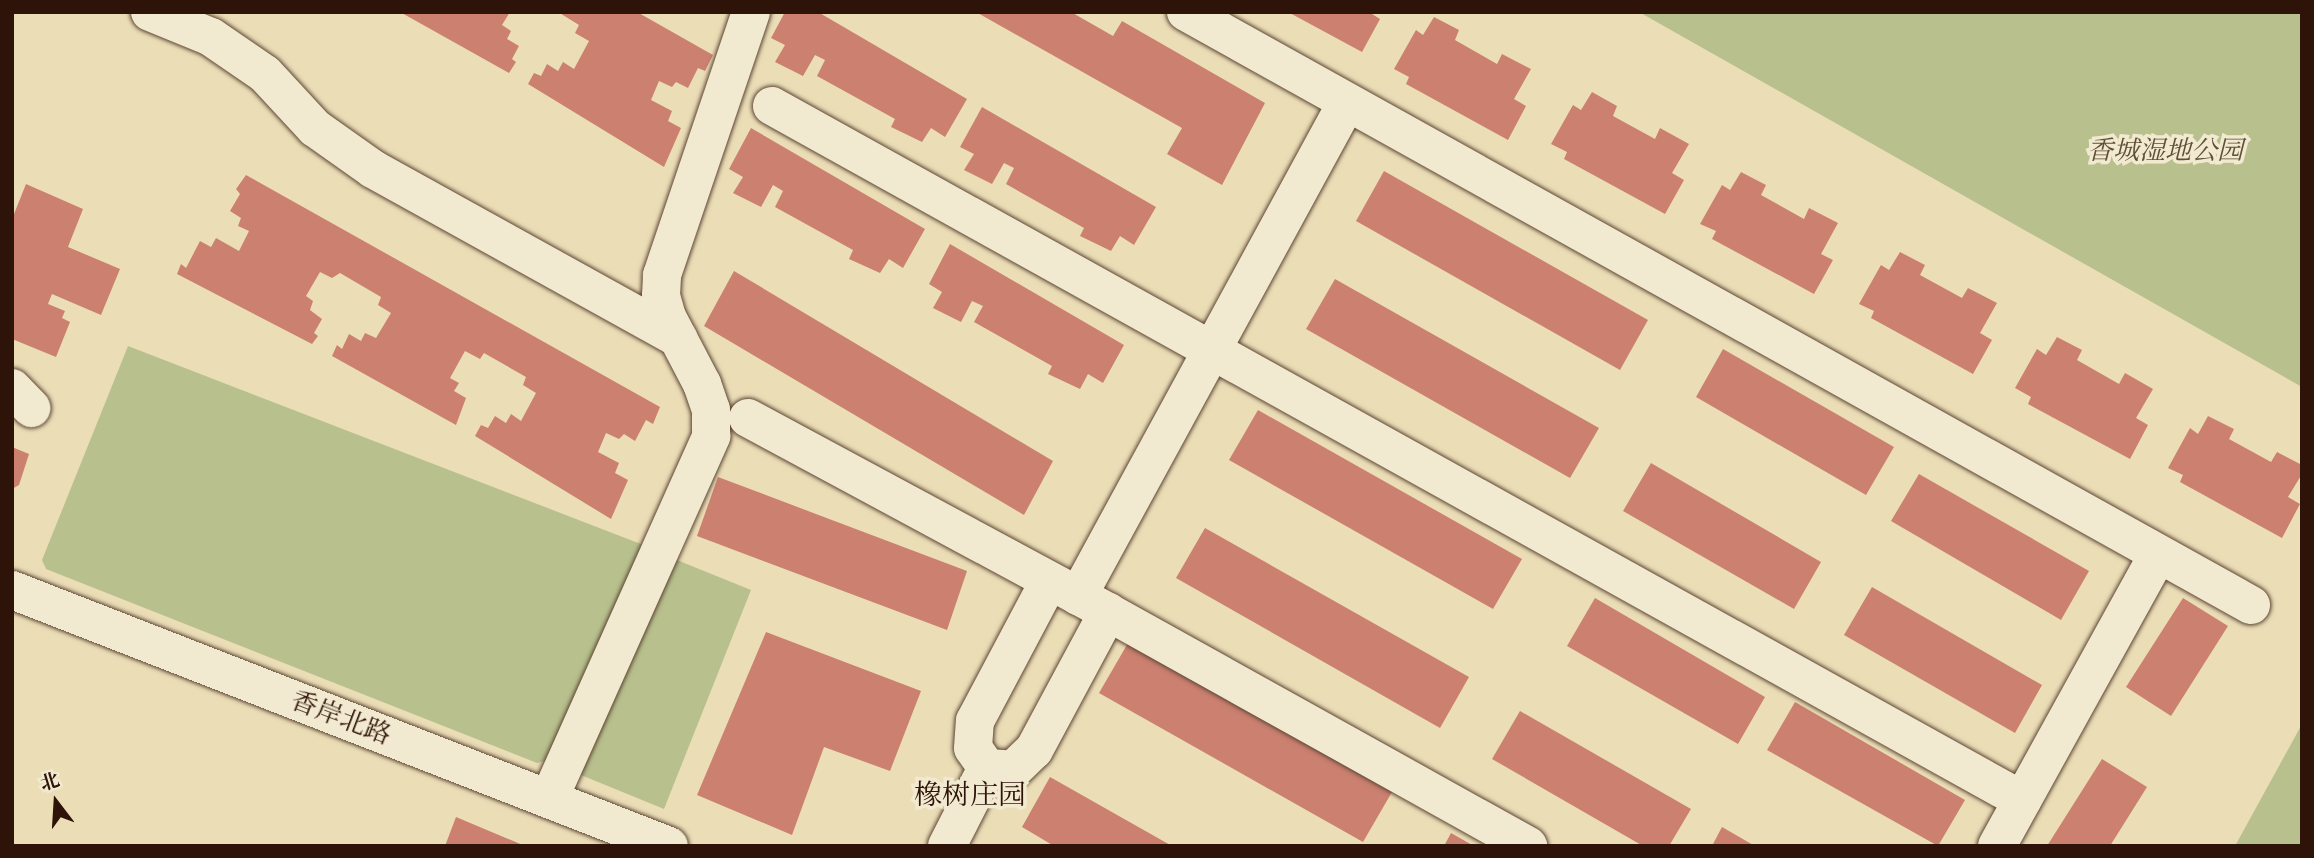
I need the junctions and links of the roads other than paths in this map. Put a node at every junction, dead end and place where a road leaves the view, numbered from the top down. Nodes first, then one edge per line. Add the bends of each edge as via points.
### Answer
1 (150, 12) edge
2 (751, 12) edge
3 (1186, 12) edge
4 (1346, 102) junction
5 (772, 106) dead end
6 (678, 338) junction
7 (1211, 350) junction
8 (748, 418) dead end
9 (2158, 554) junction
10 (12, 590) edge
11 (1078, 596) junction
12 (2250, 605) dead end
13 (987, 768) junction
14 (549, 799) junction
15 (2022, 800) junction
16 (669, 846) edge
17 (947, 846) edge
18 (1528, 846) edge
19 (1997, 846) edge

1 - 6 street via 211,37 265,74 315,128 373,169
2 - 6 street via 662,275 661,296
3 - 4 street
4 - 7 street
4 - 9 street
5 - 7 street
6 - 14 street via 711,410 711,436
7 - 11 street
7 - 15 street
8 - 11 street
9 - 12 street
9 - 15 street
10 - 14 street, 香岸北路
11 - 13 street via 975,721 973,748
11 - 13 street via 1034,750 1013,770
11 - 18 street
13 - 17 street
14 - 16 street, 香岸北路
15 - 19 street

